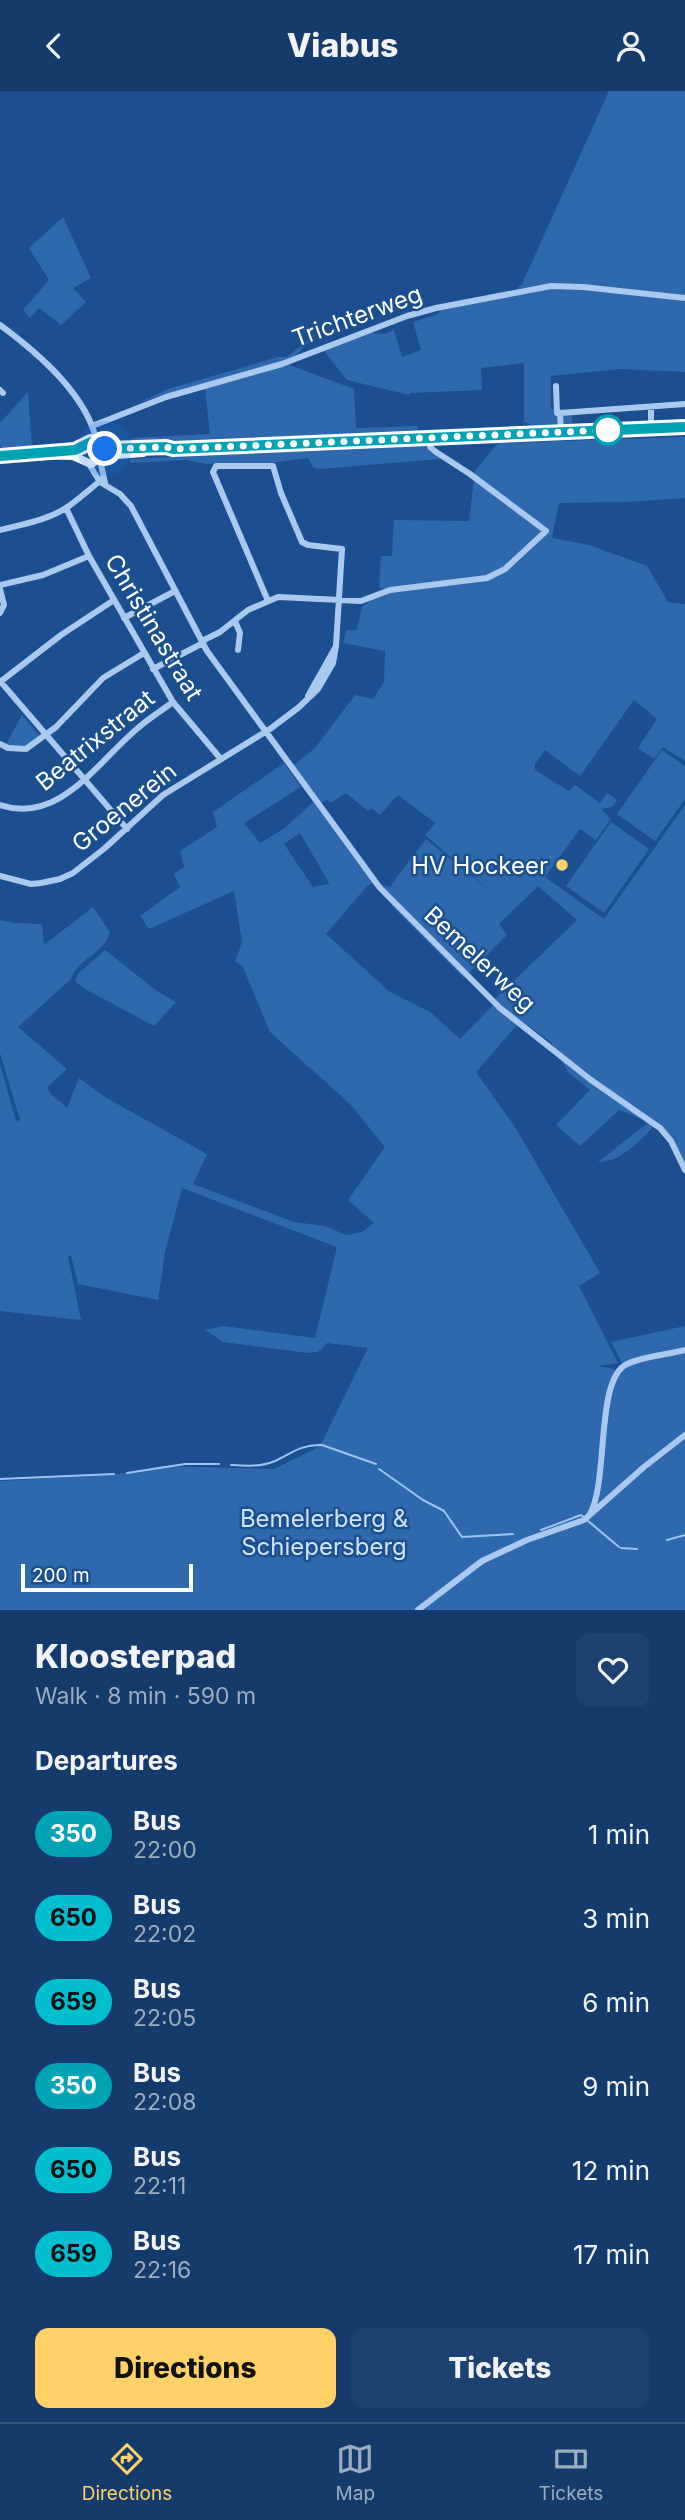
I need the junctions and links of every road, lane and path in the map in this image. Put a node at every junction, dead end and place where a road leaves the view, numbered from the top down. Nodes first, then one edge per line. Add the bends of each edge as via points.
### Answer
1 (685, 298) edge
2 (0, 325) edge
3 (556, 386) dead end
4 (685, 404) edge
5 (651, 408) junction
6 (560, 413) junction
7 (92, 426) junction
8 (685, 427) edge
9 (652, 428) junction
10 (561, 432) junction
11 (429, 438) junction
12 (95, 450) junction
13 (28, 455) junction
14 (0, 456) edge
15 (81, 458) junction
16 (89, 464) junction
17 (102, 481) junction
18 (66, 508) junction
19 (0, 530) edge
20 (89, 556) junction
21 (0, 587) edge
22 (176, 591) junction
23 (114, 600) junction
24 (268, 601) junction
25 (339, 601) junction
26 (0, 613) edge
27 (124, 618) junction
28 (234, 621) junction
29 (202, 642) junction
30 (238, 650) dead end
31 (144, 653) junction
32 (153, 669) junction
33 (0, 682) edge
34 (173, 702) junction
35 (265, 732) junction
36 (47, 735) junction
37 (0, 744) edge
38 (220, 758) junction
39 (83, 780) junction
40 (0, 805) edge
41 (127, 829) junction
42 (0, 876) edge
43 (685, 1170) edge
44 (685, 1350) edge
45 (685, 1435) edge
46 (588, 1517) junction
47 (418, 1610) edge

1 - 7 street, Trichterweg via 551,286 436,308
2 - 7 street via 67,384
3 - 6 street
4 - 5 street
5 - 6 street
5 - 9 street
6 - 10 street
7 - 12 street
8 - 9 main road
9 - 10 main road
10 - 11 main road
11 - 12 main road
11 - 25 street via 436,452 546,531 505,569 487,578
12 - 13 main road
12 - 15 main road
12 - 16 main road
12 - 17 street
13 - 14 main road
13 - 15 main road
15 - 16 main road
16 - 17 street, Bemelerweg
17 - 18 street
17 - 22 street, Bemelerweg via 133,510
18 - 19 street
18 - 20 street, Christinastraat
20 - 21 street
20 - 23 street, Christinastraat
21 - 26 street via 4,605
22 - 27 street
22 - 29 street, Bemelerweg
23 - 27 street, Christinastraat
23 - 33 street
24 - 25 street via 284,596
24 - 25 street via 213,472 216,466 273,466 302,542 342,549
24 - 28 street
25 - 35 street, Groenerein via 336,646 307,699
27 - 31 street, Christinastraat
28 - 29 street
28 - 30 street via 240,633
29 - 32 street
29 - 35 street, Bemelerweg
31 - 32 street, Christinastraat
31 - 36 street via 103,678
32 - 34 street, Christinastraat
33 - 36 street
34 - 38 street, Christinastraat
34 - 39 street, Beatrixstraat
35 - 38 street, Groenerein
35 - 43 street, Bemelerweg via 372,878 410,920 500,1008 665,1133
36 - 37 street via 26,749
36 - 39 street
38 - 41 street, Groenerein via 163,795
39 - 40 street, Beatrixstraat via 47,806 23,811
39 - 41 street
41 - 42 street, Groenerein via 89,862 60,879 31,884
44 - 46 street via 630,1363 612,1380 598,1492
45 - 46 street
46 - 47 street via 482,1561

